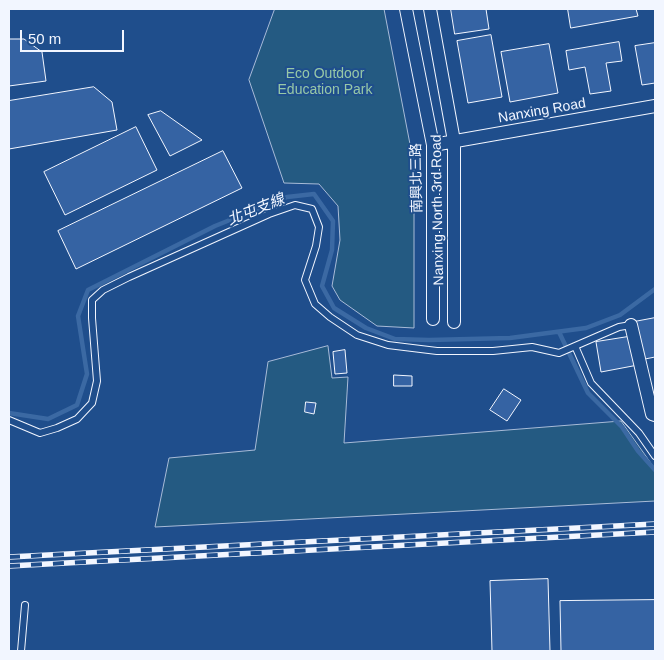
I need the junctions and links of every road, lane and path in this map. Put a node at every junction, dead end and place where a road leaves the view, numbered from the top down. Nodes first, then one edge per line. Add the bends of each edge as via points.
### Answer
1 (406, 9) edge
2 (430, 9) edge
3 (655, 106) edge
4 (454, 141) junction
5 (433, 145) junction
6 (433, 319) dead end
7 (454, 322) dead end
8 (631, 326) joint
9 (575, 346) junction
10 (655, 415) edge
11 (9, 420) edge
12 (655, 456) edge
13 (25, 605) dead end
14 (21, 651) edge

1 - 5 street, 南興北三路
2 - 4 street, Nanxing North 3rd Road
3 - 4 street, Nanxing Road
4 - 5 street, Nanxing Road
4 - 7 street, Nanxing North 3rd Road
5 - 6 street, 南興北三路
8 - 9 lane via 619,327
8 - 10 street via 652,414
9 - 11 lane via 559,353 532,347 438,351 388,345 357,335 315,304 305,280 319,227 312,210 295,205 103,290 92,300 97,381 92,404 77,419 40,433
9 - 12 lane via 591,383 639,433
13 - 14 lane

